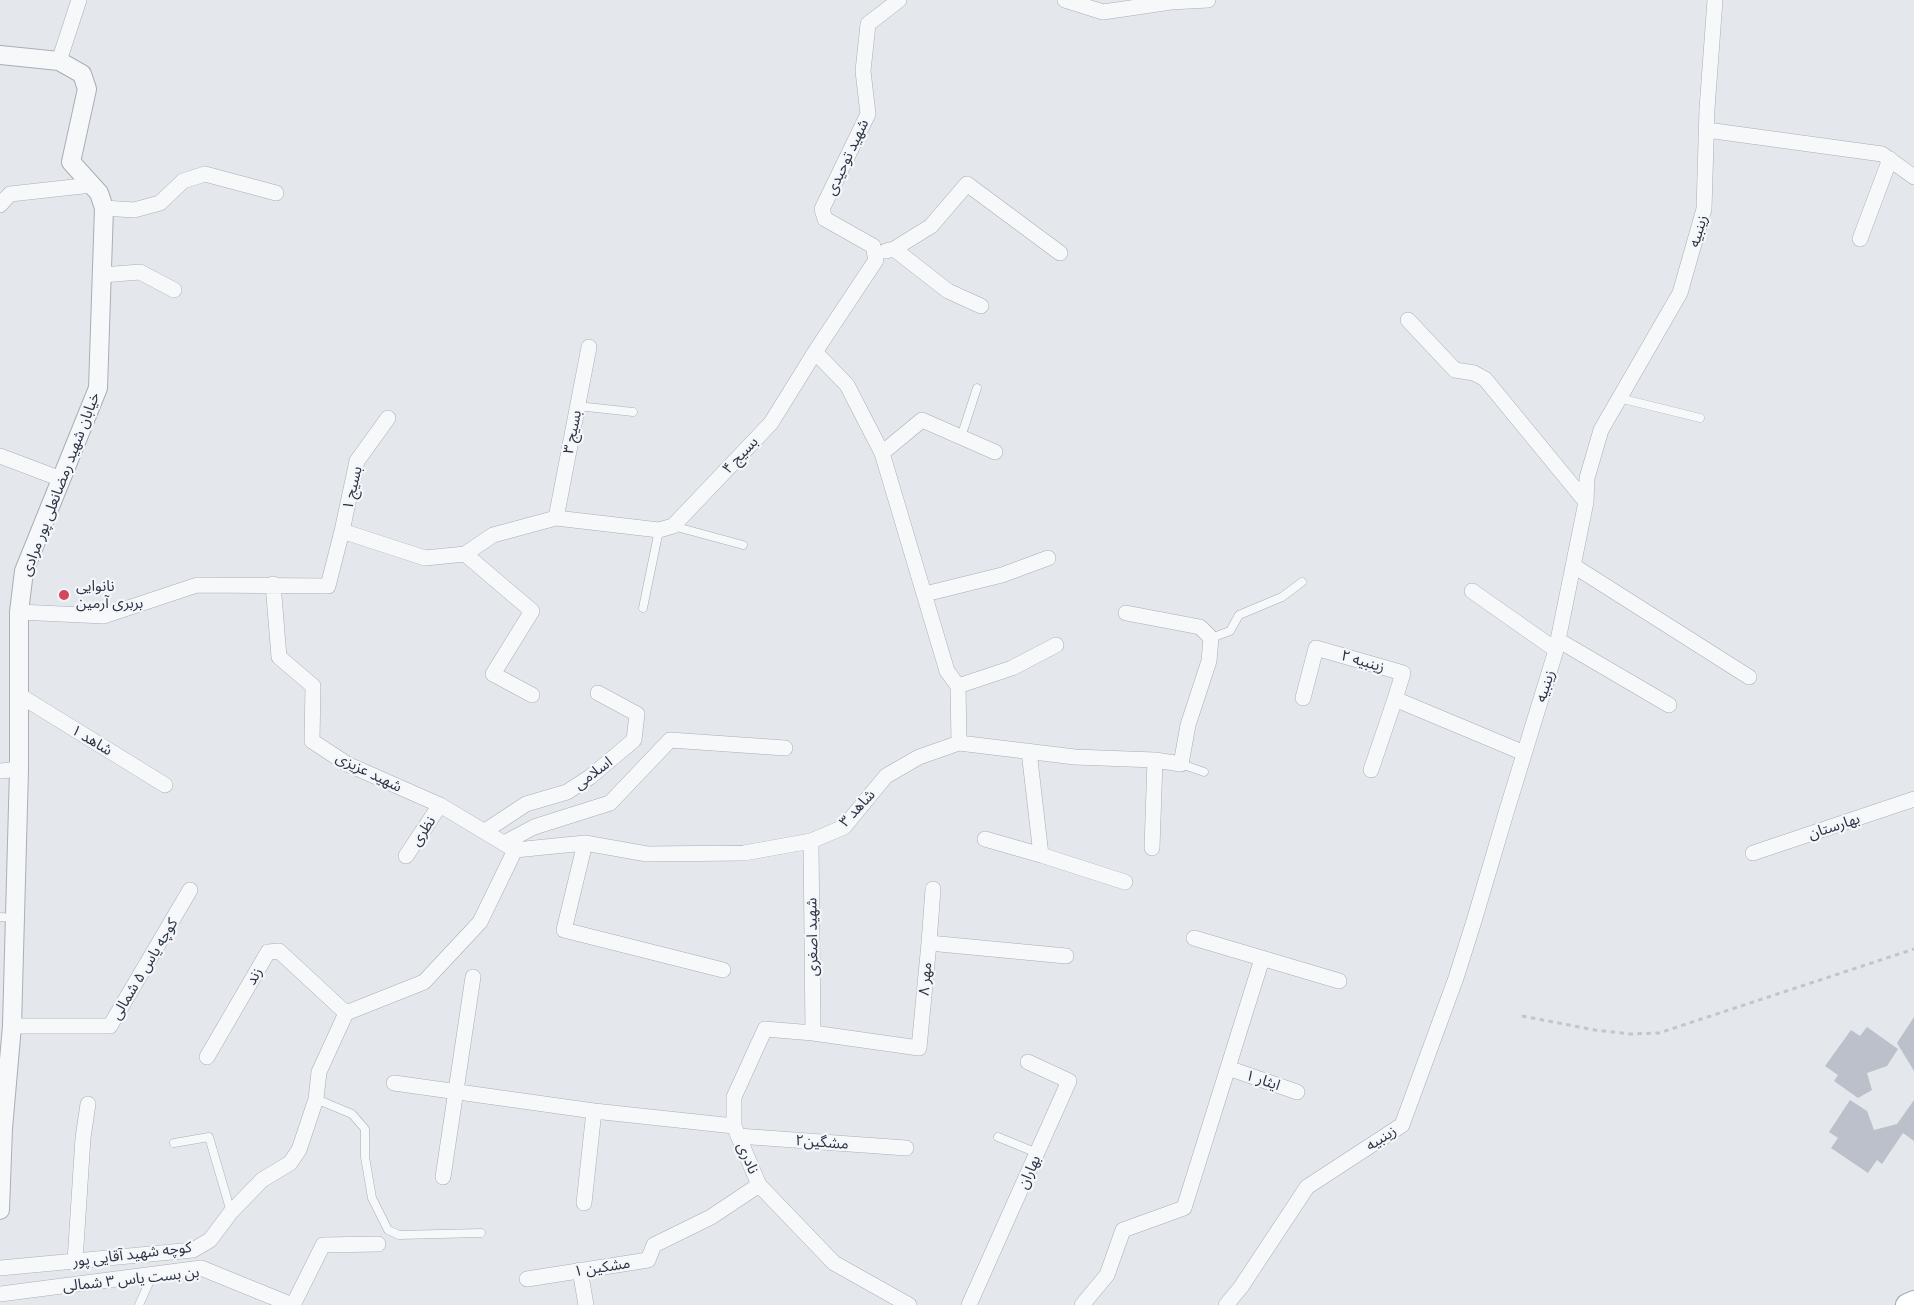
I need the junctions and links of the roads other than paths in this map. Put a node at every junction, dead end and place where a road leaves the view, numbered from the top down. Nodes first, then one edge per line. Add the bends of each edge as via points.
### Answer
1 (79, 0) edge
2 (899, 0) edge
3 (1065, 0) edge
4 (1208, 0) edge
5 (1715, 0) edge
6 (1171, 1) edge
7 (0, 56) edge
8 (59, 61) junction
9 (1707, 130) junction
10 (1890, 159) junction
11 (1914, 177) edge
12 (92, 185) junction
13 (276, 193) dead end
14 (0, 205) edge
15 (104, 208) junction
16 (1860, 239) dead end
17 (894, 249) junction
18 (874, 253) junction
19 (1060, 253) dead end
20 (102, 275) junction
21 (174, 290) dead end
22 (981, 306) dead end
23 (1408, 320) dead end
24 (589, 347) dead end
25 (815, 352) junction
26 (977, 388) dead end
27 (1619, 398) junction
28 (577, 406) junction
29 (633, 412) dead end
30 (388, 418) dead end
31 (1700, 418) dead end
32 (961, 436) junction
33 (995, 452) dead end
34 (882, 453) junction
35 (0, 456) edge
36 (61, 479) junction
37 (1586, 502) junction
38 (556, 518) junction
39 (666, 528) junction
40 (342, 531) junction
41 (743, 545) dead end
42 (465, 554) junction
43 (1048, 558) dead end
44 (1574, 567) junction
45 (1302, 582) dead end
46 (273, 584) junction
47 (1472, 591) dead end
48 (925, 594) junction
49 (643, 608) dead end
50 (19, 612) junction
51 (1126, 613) dead end
52 (1211, 638) junction
53 (1056, 645) dead end
54 (1557, 645) junction
55 (1749, 677) dead end
56 (958, 686) junction
57 (598, 693) dead end
58 (19, 695) junction
59 (532, 695) dead end
60 (1303, 698) dead end
61 (1395, 699) junction
62 (1669, 705) dead end
63 (959, 743) junction
64 (785, 748) dead end
65 (1029, 751) junction
66 (1524, 753) junction
67 (1155, 760) junction
68 (1181, 764) junction
69 (19, 769) junction
70 (1371, 770) dead end
71 (0, 771) edge
72 (1204, 772) dead end
73 (165, 785) dead end
74 (1914, 799) edge
75 (440, 805) junction
76 (485, 831) junction
77 (985, 839) dead end
78 (811, 841) junction
79 (585, 843) junction
80 (510, 846) junction
81 (1152, 848) dead end
82 (1753, 853) dead end
83 (1041, 855) junction
84 (406, 856) dead end
85 (1125, 882) dead end
86 (933, 889) dead end
87 (190, 890) dead end
88 (8, 918) edge
89 (1194, 938) dead end
90 (929, 943) junction
91 (1066, 956) dead end
92 (1262, 958) junction
93 (723, 970) dead end
94 (473, 977) dead end
95 (1339, 981) dead end
96 (346, 1013) junction
97 (12, 1026) junction
98 (813, 1033) junction
99 (207, 1057) dead end
100 (1028, 1062) dead end
101 (1228, 1068) junction
102 (394, 1083) dead end
103 (455, 1091) junction
104 (1297, 1092) dead end
105 (316, 1099) junction
106 (88, 1104) dead end
107 (594, 1111) junction
108 (1, 1128) edge
109 (736, 1131) junction
110 (998, 1137) dead end
111 (174, 1143) dead end
112 (906, 1148) dead end
113 (1037, 1154) junction
114 (443, 1177) dead end
115 (759, 1185) junction
116 (584, 1203) dead end
117 (0, 1210) edge
118 (231, 1212) junction
119 (481, 1233) dead end
120 (378, 1244) dead end
121 (75, 1261) junction
122 (0, 1268) edge
123 (579, 1270) junction
124 (153, 1274) junction
125 (527, 1279) dead end
126 (0, 1294) edge
127 (1914, 1302) edge
128 (139, 1305) edge
129 (292, 1305) edge
130 (586, 1305) edge
131 (909, 1305) edge
132 (969, 1305) edge
133 (1082, 1305) edge
134 (1226, 1305) edge
135 (1907, 1305) edge

1 - 8 street
2 - 18 street, شهید توحیدی via 868,24 863,71 868,114 822,209 825,219 873,246
3 - 6 street via 1104,12
4 - 6 street
5 - 9 street, زینبیه
7 - 8 street, خیابان شهید رمضانعلی پور مرادی
8 - 12 street, خیابان شهید رمضانعلی پور مرادی via 82,74 87,89 71,162
9 - 10 street via 1882,154
9 - 27 street, زینبیه via 1704,209 1680,293
10 - 11 street
10 - 16 street
12 - 14 street via 10,194
12 - 15 street, خیابان شهید رمضانعلی پور مرادی
13 - 15 street via 205,174 183,181 160,203 134,210
15 - 20 street, خیابان شهید رمضانعلی پور مرادی
17 - 18 street
17 - 19 street via 931,226 967,184
17 - 22 street via 948,291
18 - 25 street via 876,260
20 - 21 street via 140,272
20 - 36 street, خیابان شهید رمضانعلی پور مرادی via 98,388
23 - 37 street via 1455,370 1474,373 1485,380
24 - 28 street, بسیج ۳
25 - 34 street via 847,385
25 - 39 street, بسیج ۴ via 771,423
26 - 32 lane
27 - 31 lane
27 - 37 street, زینبیه via 1601,430 1587,478
28 - 29 lane
28 - 38 street, بسیج ۳
30 - 40 street, بسیج ۱ via 357,461
32 - 33 street
32 - 34 street via 922,420
34 - 48 street
35 - 36 street
36 - 50 street, خیابان شهید رمضانعلی پور مرادی via 24,570
37 - 44 street, زینبیه
38 - 39 street
38 - 42 street via 493,535
39 - 41 lane
39 - 49 lane
40 - 42 street via 425,558
40 - 46 street via 328,586
42 - 59 street via 532,611 493,674
43 - 48 street via 1002,575
44 - 54 street, زینبیه
44 - 55 street
45 - 52 lane via 1281,597 1239,615 1230,631
46 - 50 street via 197,585 104,616
46 - 75 street, شهید عزیزی via 279,657 314,686 312,741 347,764
47 - 54 street
48 - 56 street via 947,671
50 - 58 street, خیابان شهید رمضانعلی پور مرادی
51 - 52 street via 1200,627
52 - 68 street via 1209,661 1188,725
53 - 56 street via 1012,668
54 - 62 street
54 - 66 street, زینبیه
56 - 63 street
57 - 76 street, اسلامی via 637,714 634,740 567,792 526,804
58 - 69 street, خیابان شهید رمضانعلی پور مرادی
58 - 73 street, شاهد ۱
60 - 61 street, زینبیه ۲ via 1316,648 1403,673
61 - 66 street
61 - 70 street
63 - 65 street, شاهد ۳
63 - 78 street, شاهد ۳ via 919,757 886,776 844,827
64 - 80 street via 670,740 610,803 534,827
65 - 67 street, شاهد ۳
65 - 83 street
66 - 134 street, زینبیه via 1460,967 1402,1125 1307,1187
67 - 68 street, شاهد ۳
67 - 81 street
68 - 72 lane
69 - 71 street
69 - 88 street, خیابان شهید رمضانعلی پور مرادی
74 - 82 street, بهارستان
75 - 76 street, شهید عزیزی
75 - 84 street, نظری
76 - 80 street, شهید عزیزی
77 - 83 street
78 - 79 street, شاهد ۳ via 734,854 647,854
78 - 98 street, شهید اصغری
79 - 80 street, شاهد ۳
79 - 93 street via 564,930
80 - 96 street via 480,922 424,982
83 - 85 street
86 - 90 street
87 - 97 street, کوچه یاس ۵ شمالی via 110,1026
88 - 97 street, خیابان شهید رمضانعلی پور مرادی
89 - 92 street
90 - 91 street, مهر ۸
90 - 98 street, مهر ۸ via 919,1048
92 - 95 street
92 - 101 street
94 - 103 street
96 - 99 street, زند via 279,951 268,952
96 - 105 street, کوچه شهید آقایی پور via 319,1072
97 - 108 street, خیابان شهید رمضانعلی پور مرادی
98 - 109 street, نادری via 765,1029 734,1096
100 - 113 street, بهاران via 1069,1081
101 - 104 street, ایثار ۱
101 - 133 street via 1184,1208 1123,1230 1107,1275
102 - 103 street, مشگین۲
103 - 107 street, مشگین۲
103 - 114 street
105 - 118 street, کوچه شهید آقایی پور via 299,1150 290,1163 262,1180
105 - 119 lane via 352,1114 365,1129 372,1198 388,1230 399,1235
106 - 121 street
107 - 109 street, مشگین۲
107 - 116 street
108 - 117 street, خیابان شهید رمضانعلی پور مرادی
109 - 112 street, مشگین۲
109 - 115 street, نادری
110 - 113 lane
111 - 118 lane via 208,1137
113 - 132 street, بهاران
115 - 123 street, مشکین ۱ via 711,1217 654,1245 648,1260
115 - 131 street, نادری via 834,1263
118 - 121 street, کوچه شهید آقایی پور via 210,1239 193,1250
120 - 129 street via 323,1245
121 - 122 street, کوچه شهید آقایی پور
123 - 125 street, مشکین ۱
123 - 130 street
124 - 126 street, بن بست یاس ۳ شمالی
124 - 128 lane
124 - 129 street, بن بست یاس ۳ شمالی via 201,1268
127 - 135 main road

